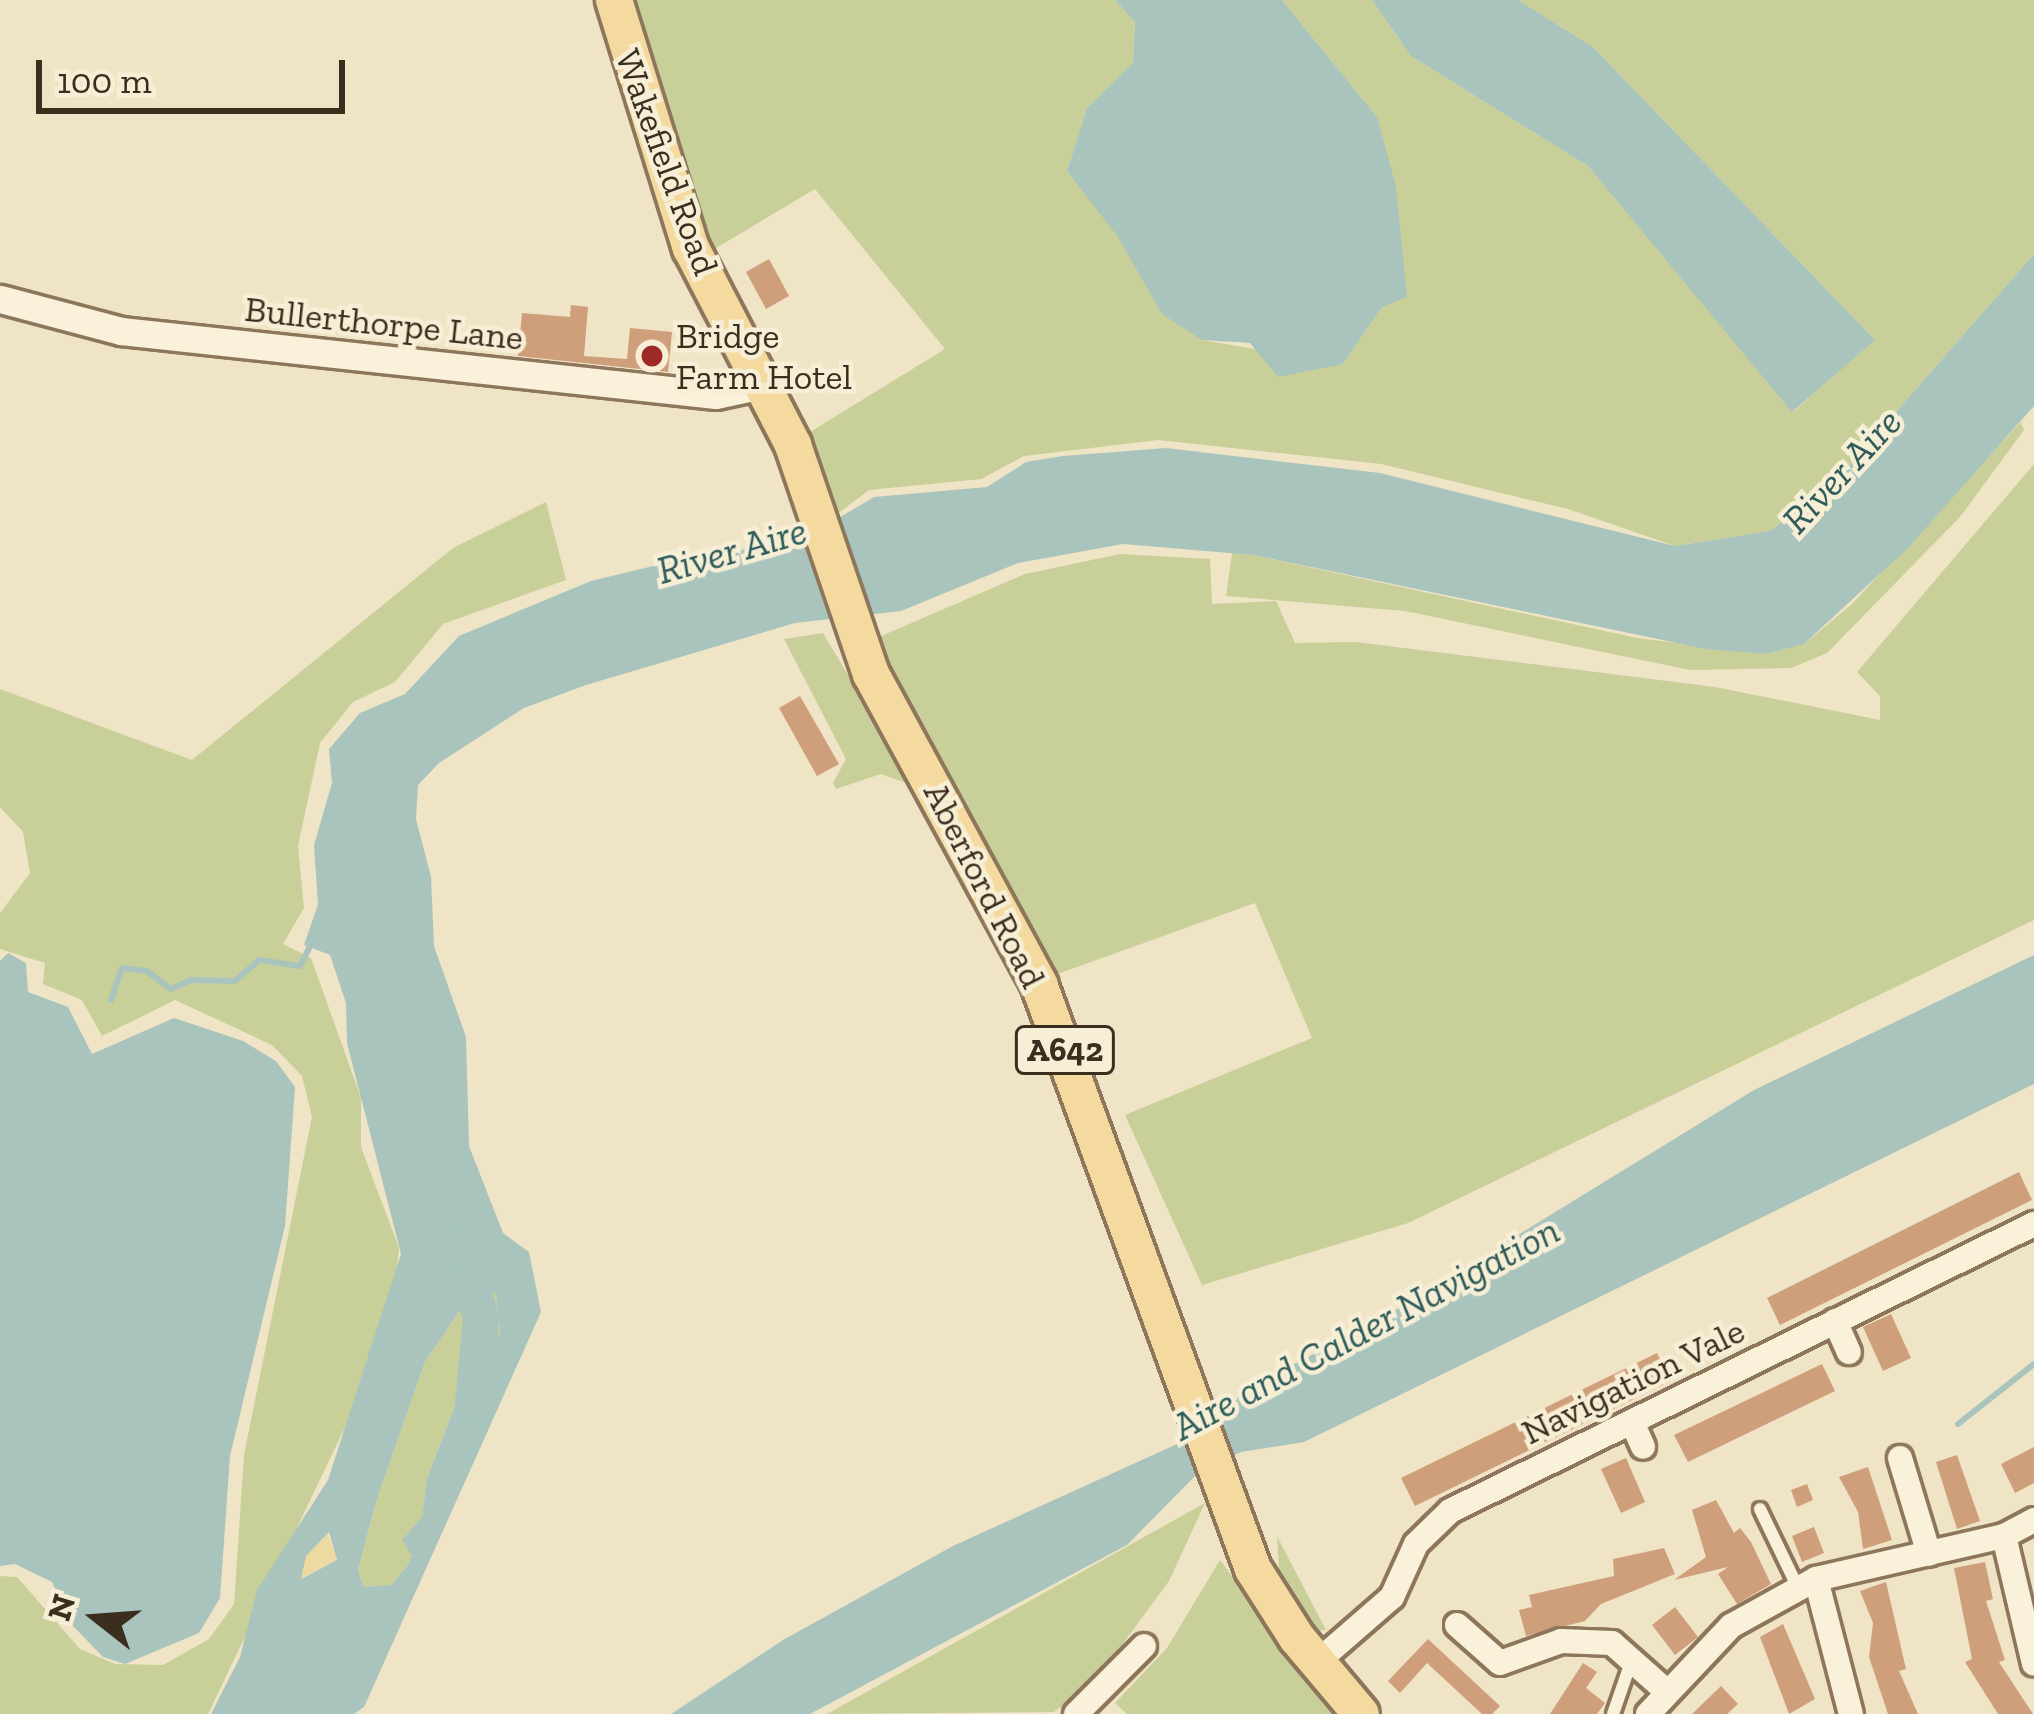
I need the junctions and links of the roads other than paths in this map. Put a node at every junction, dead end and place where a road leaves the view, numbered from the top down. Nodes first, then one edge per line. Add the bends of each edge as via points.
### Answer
1 (614, 0) edge
2 (0, 299) edge
3 (762, 385) junction
4 (2034, 1224) edge
5 (1835, 1322) junction
6 (1849, 1352) dead end
7 (1632, 1422) junction
8 (1643, 1447) dead end
9 (1900, 1458) dead end
10 (1760, 1509) dead end
11 (2034, 1520) edge
12 (2004, 1536) junction
13 (1929, 1554) junction
14 (1807, 1584) junction
15 (1457, 1625) dead end
16 (1144, 1646) dead end
17 (1634, 1656) junction
18 (1316, 1663) junction
19 (2034, 1664) edge
20 (1664, 1689) junction
21 (1076, 1714) edge
22 (1361, 1714) edge
23 (1613, 1714) edge
24 (1648, 1714) edge
25 (1851, 1714) edge

1 - 3 main road, Wakefield Road / A642 via 691,248
2 - 3 street, Bullerthorpe Lane via 121,331 716,395
3 - 18 main road, Aberford Road / A642 via 820,515 871,674 1039,984 1253,1569
4 - 5 street, Navigation Vale
5 - 6 street
5 - 7 street, Navigation Vale
7 - 8 street
7 - 18 street, Navigation Vale via 1429,1526 1392,1597
9 - 13 street
10 - 14 lane
11 - 12 street
12 - 13 street
12 - 19 street
13 - 14 street
14 - 20 street via 1731,1626
14 - 25 street
15 - 17 street via 1500,1663 1561,1641 1612,1643
16 - 21 street
17 - 20 street
17 - 23 lane
18 - 22 main road, A642
20 - 24 street

